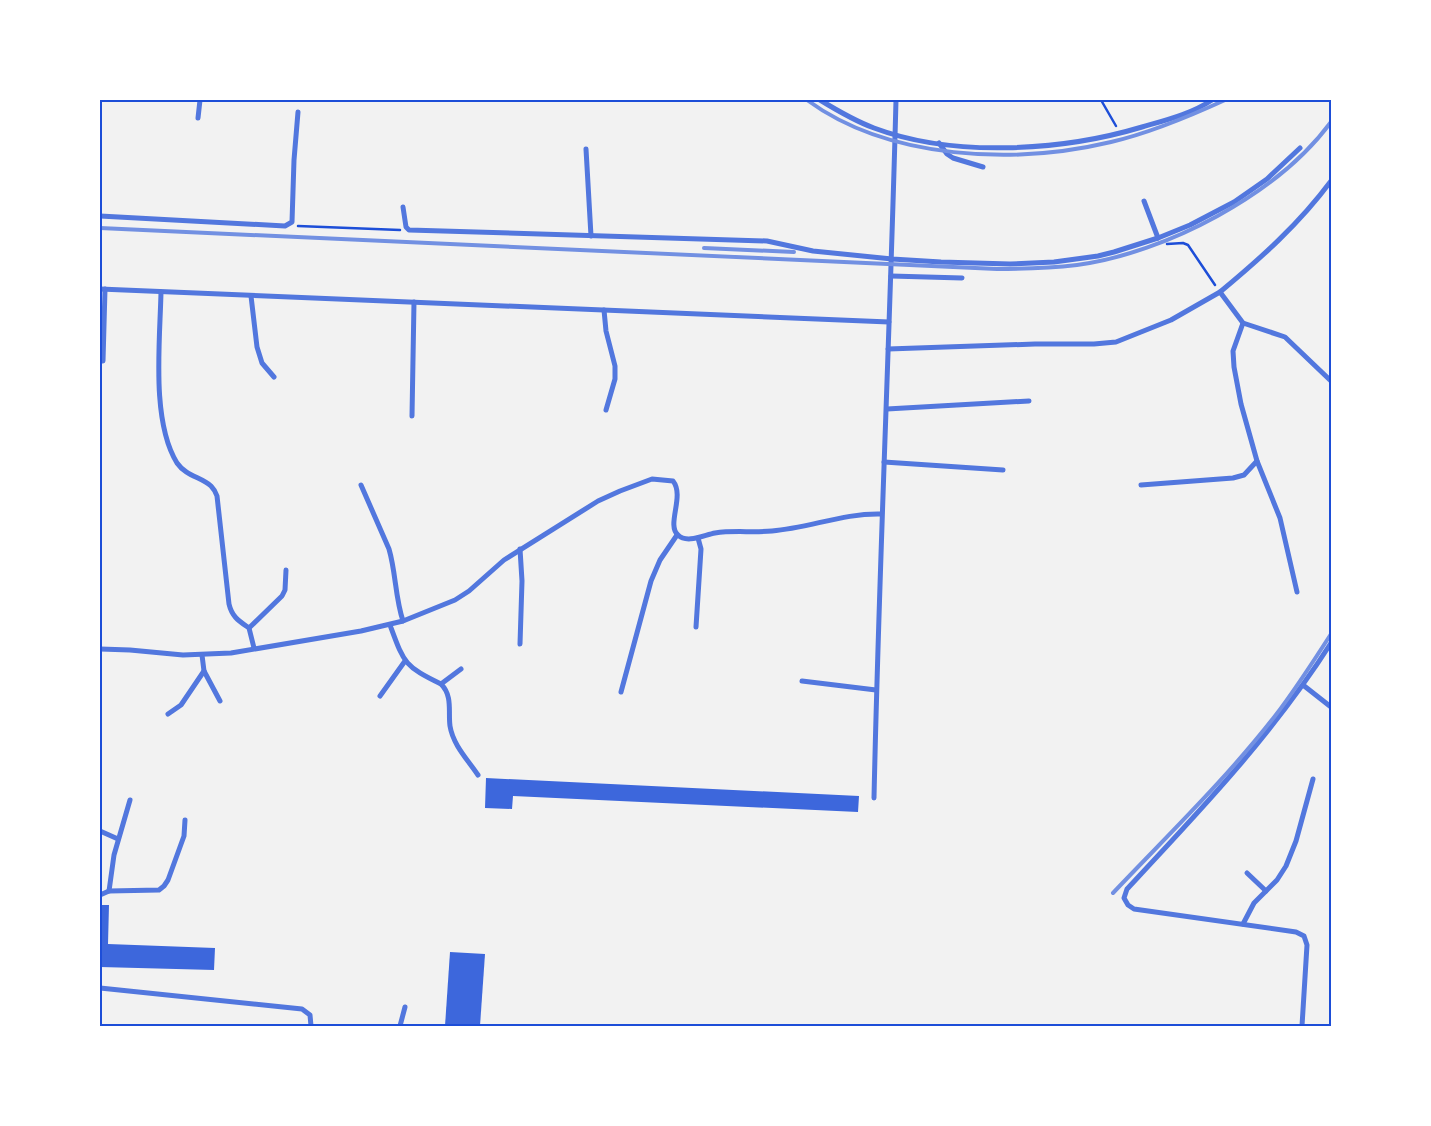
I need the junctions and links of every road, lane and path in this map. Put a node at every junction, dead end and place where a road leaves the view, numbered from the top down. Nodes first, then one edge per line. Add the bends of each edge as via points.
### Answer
1 (200, 100) edge
2 (820, 100) edge
3 (896, 100) edge
4 (1101, 100) edge
5 (1212, 100) edge
6 (298, 112) dead end
7 (198, 118) dead end
8 (895, 134) junction
9 (1121, 134) junction
10 (939, 143) junction
11 (1300, 148) dead end
12 (586, 149) dead end
13 (983, 167) dead end
14 (1331, 181) edge
15 (1144, 201) dead end
16 (403, 207) dead end
17 (100, 216) edge
18 (291, 223) junction
19 (409, 230) junction
20 (591, 236) junction
21 (1158, 238) junction
22 (892, 259) junction
23 (891, 276) junction
24 (962, 278) dead end
25 (102, 289) edge
26 (161, 292) junction
27 (1220, 292) junction
28 (250, 296) junction
29 (414, 302) junction
30 (604, 310) junction
31 (889, 322) junction
32 (1243, 323) junction
33 (888, 349) junction
34 (103, 361) dead end
35 (274, 377) dead end
36 (1331, 381) edge
37 (1029, 401) dead end
38 (887, 409) junction
39 (606, 410) dead end
40 (412, 416) dead end
41 (1257, 461) junction
42 (884, 462) junction
43 (1003, 470) dead end
44 (361, 485) dead end
45 (1141, 486) dead end
46 (881, 514) junction
47 (677, 535) junction
48 (698, 538) junction
49 (520, 550) junction
50 (286, 570) dead end
51 (1297, 592) dead end
52 (403, 621) junction
53 (390, 625) junction
54 (696, 627) dead end
55 (249, 628) junction
56 (1331, 643) edge
57 (520, 644) dead end
58 (254, 648) junction
59 (100, 650) edge
60 (202, 655) junction
61 (405, 661) junction
62 (461, 669) dead end
63 (204, 671) junction
64 (802, 681) dead end
65 (441, 684) junction
66 (1303, 685) junction
67 (876, 690) junction
68 (621, 692) dead end
69 (380, 696) dead end
70 (220, 701) dead end
71 (1331, 707) edge
72 (168, 714) dead end
73 (478, 775) dead end
74 (1313, 779) dead end
75 (874, 798) dead end
76 (130, 800) dead end
77 (185, 820) dead end
78 (100, 831) edge
79 (118, 839) junction
80 (1247, 873) dead end
81 (109, 891) junction
82 (1266, 891) junction
83 (100, 894) edge
84 (1243, 924) junction
85 (100, 988) edge
86 (405, 1007) dead end
87 (312, 1026) edge
88 (400, 1026) edge
89 (1302, 1026) edge

1 - 7 street
2 - 8 street via 857,121
3 - 8 street
4 - 9 path
5 - 9 street via 1174,118
6 - 18 street
8 - 10 street
8 - 22 street
9 - 10 street via 1023,148
10 - 13 street via 953,158
11 - 21 street via 1267,179 1234,202
12 - 20 street
14 - 27 street via 1266,254
15 - 21 street
16 - 19 street
17 - 18 street via 285,226
18 - 19 path via 304,227
19 - 20 street
20 - 22 street via 767,241 813,251
21 - 22 street via 1114,252 1054,262 1010,264
21 - 27 path via 1162,243 1188,245
22 - 23 street
23 - 24 street
23 - 31 street
25 - 26 street
25 - 34 street
26 - 28 street
26 - 55 street via 160,390 167,440 186,472 212,487 217,496 229,604 236,619
27 - 32 street
27 - 33 street via 1171,320 1116,342
28 - 29 street
28 - 35 street via 257,348 262,363
29 - 30 street
29 - 40 street
30 - 31 street
30 - 39 street via 615,366 615,379
31 - 33 street
32 - 36 street via 1284,337
32 - 41 street via 1232,350 1241,404
33 - 38 street
37 - 38 street
38 - 42 street
41 - 45 street via 1244,474 1233,478
41 - 51 street via 1280,518
42 - 43 street
42 - 46 street
44 - 52 street via 389,549 395,594
46 - 48 street via 772,531 720,533
46 - 67 street
47 - 48 street
47 - 49 street via 674,529 677,486 674,481 652,479 598,501
47 - 68 street via 651,581
48 - 54 street via 701,548
49 - 52 street via 455,600
49 - 57 street
50 - 55 street via 282,596
52 - 53 street
53 - 58 street
53 - 61 street
55 - 58 street
56 - 66 street
58 - 60 street
59 - 60 street
60 - 63 street
61 - 65 street
61 - 69 street
62 - 65 street
63 - 70 street
63 - 72 street via 181,705
64 - 67 street
65 - 73 street via 449,696 452,737
66 - 71 street
66 - 84 street via 1214,795 1127,889 1124,898 1134,910
67 - 75 street
74 - 82 street via 1286,866
76 - 79 street
77 - 81 street via 184,836 164,886 159,890
78 - 79 street
79 - 81 street
80 - 82 street
81 - 83 street
82 - 84 street
84 - 89 street via 1304,936 1307,945
85 - 87 street via 302,1008 310,1015
86 - 88 street

